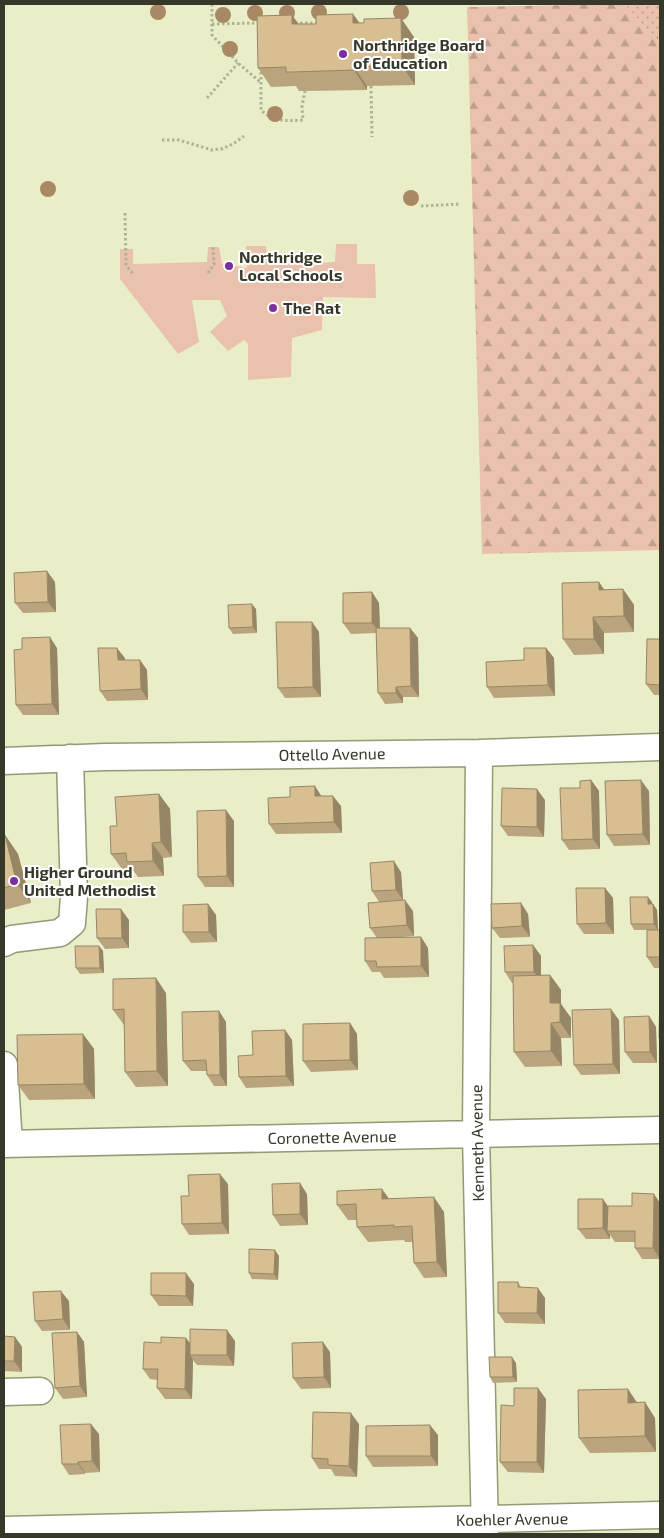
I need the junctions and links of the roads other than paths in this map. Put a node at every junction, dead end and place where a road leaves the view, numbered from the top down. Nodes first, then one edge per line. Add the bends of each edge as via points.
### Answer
1 (660, 748) edge
2 (479, 753) junction
3 (70, 758) junction
4 (4, 761) edge
5 (4, 943) edge
6 (4, 1065) edge
7 (660, 1130) edge
8 (476, 1134) junction
9 (6, 1144) edge
10 (40, 1391) dead end
11 (4, 1392) edge
12 (660, 1515) edge
13 (484, 1527) edge
14 (4, 1530) edge

1 - 2 street, Ottello Avenue
2 - 3 street, Ottello Avenue
2 - 8 street, Kenneth Avenue
3 - 4 street, Ottello Avenue
3 - 5 street via 72,923 60,933 12,939
6 - 9 street
7 - 8 street, Coronette Avenue
8 - 9 street, Coronette Avenue
8 - 13 street, Kenneth Avenue
10 - 11 street
12 - 13 street, Koehler Avenue
13 - 14 street, Koehler Avenue

